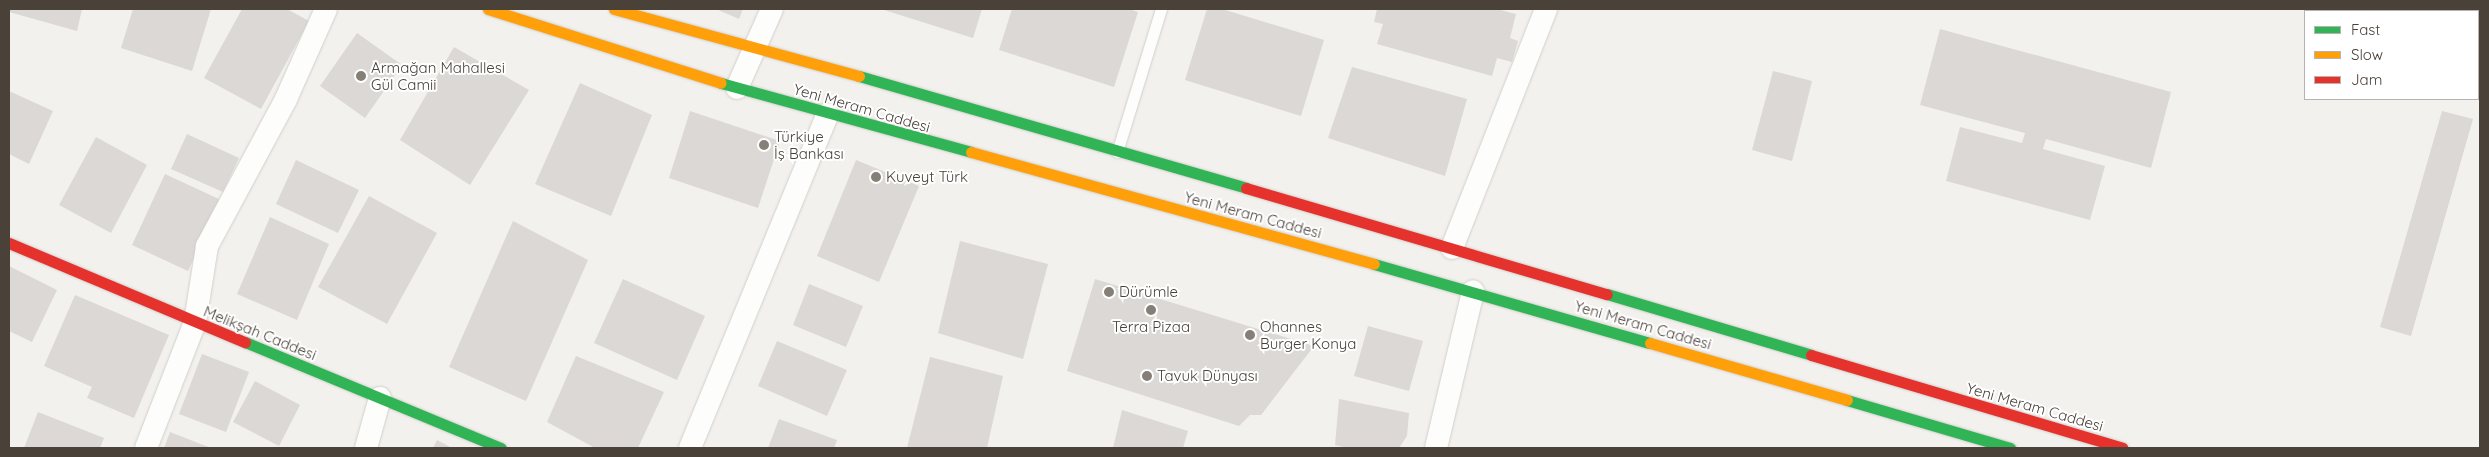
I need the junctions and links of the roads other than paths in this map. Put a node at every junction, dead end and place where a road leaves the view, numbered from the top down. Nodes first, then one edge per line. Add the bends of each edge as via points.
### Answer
1 (326, 9) edge
2 (488, 9) edge
3 (614, 9) edge
4 (772, 9) edge
5 (1160, 9) edge
6 (1546, 9) edge
7 (754, 46) junction
8 (737, 88) junction
9 (828, 114) junction
10 (1116, 152) junction
11 (9, 243) edge
12 (1452, 248) junction
13 (1474, 291) junction
14 (196, 322) junction
15 (380, 398) junction
16 (146, 448) edge
17 (366, 448) edge
18 (501, 448) edge
19 (690, 448) edge
20 (1436, 448) edge
21 (2010, 448) edge
22 (2122, 448) edge

1 - 14 street via 286,99 207,246
2 - 8 main road, Yeni Meram Caddesi
3 - 7 main road, Yeni Meram Caddesi
4 - 7 street
5 - 10 lane
6 - 12 street
7 - 8 street
7 - 10 main road, Yeni Meram Caddesi
8 - 9 main road, Yeni Meram Caddesi
9 - 13 main road, Yeni Meram Caddesi
9 - 19 street
10 - 12 main road, Yeni Meram Caddesi
11 - 14 main road, Melikşah Caddesi
12 - 22 main road, Yeni Meram Caddesi
13 - 20 street
13 - 21 main road, Yeni Meram Caddesi
14 - 15 main road, Melikşah Caddesi
14 - 16 street
15 - 17 street
15 - 18 main road, Melikşah Caddesi

